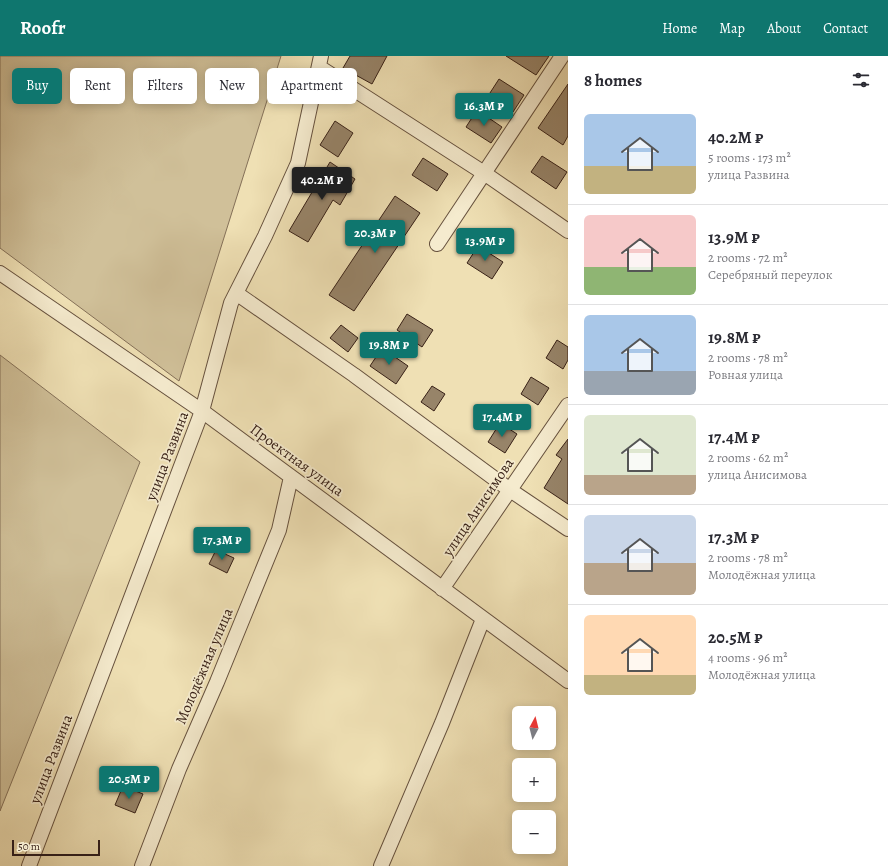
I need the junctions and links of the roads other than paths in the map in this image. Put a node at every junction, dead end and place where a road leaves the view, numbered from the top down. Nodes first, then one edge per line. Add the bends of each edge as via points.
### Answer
1 (562, 56) edge
2 (320, 62) edge
3 (484, 173) junction
4 (568, 231) edge
5 (437, 244) dead end
6 (0, 273) edge
7 (236, 293) junction
8 (568, 404) edge
9 (202, 411) junction
10 (291, 477) junction
11 (510, 490) junction
12 (568, 529) edge
13 (442, 588) junction
14 (484, 619) junction
15 (568, 681) edge
16 (29, 866) edge
17 (142, 866) edge
18 (381, 866) edge

1 - 3 street
2 - 3 street
2 - 7 street, улица Развина via 298,163
3 - 4 street
3 - 5 street
6 - 9 street, Проектная улица
7 - 9 street, улица Развина via 231,303
7 - 11 street via 354,375
8 - 11 street, улица Анисимова
9 - 10 street, Проектная улица
9 - 16 street, улица Развина
10 - 13 street, Проектная улица
10 - 17 street, Молодёжная улица via 279,530
11 - 12 street
11 - 13 street, улица Анисимова
13 - 14 street, Проектная улица
14 - 15 street, Проектная улица
14 - 18 street

